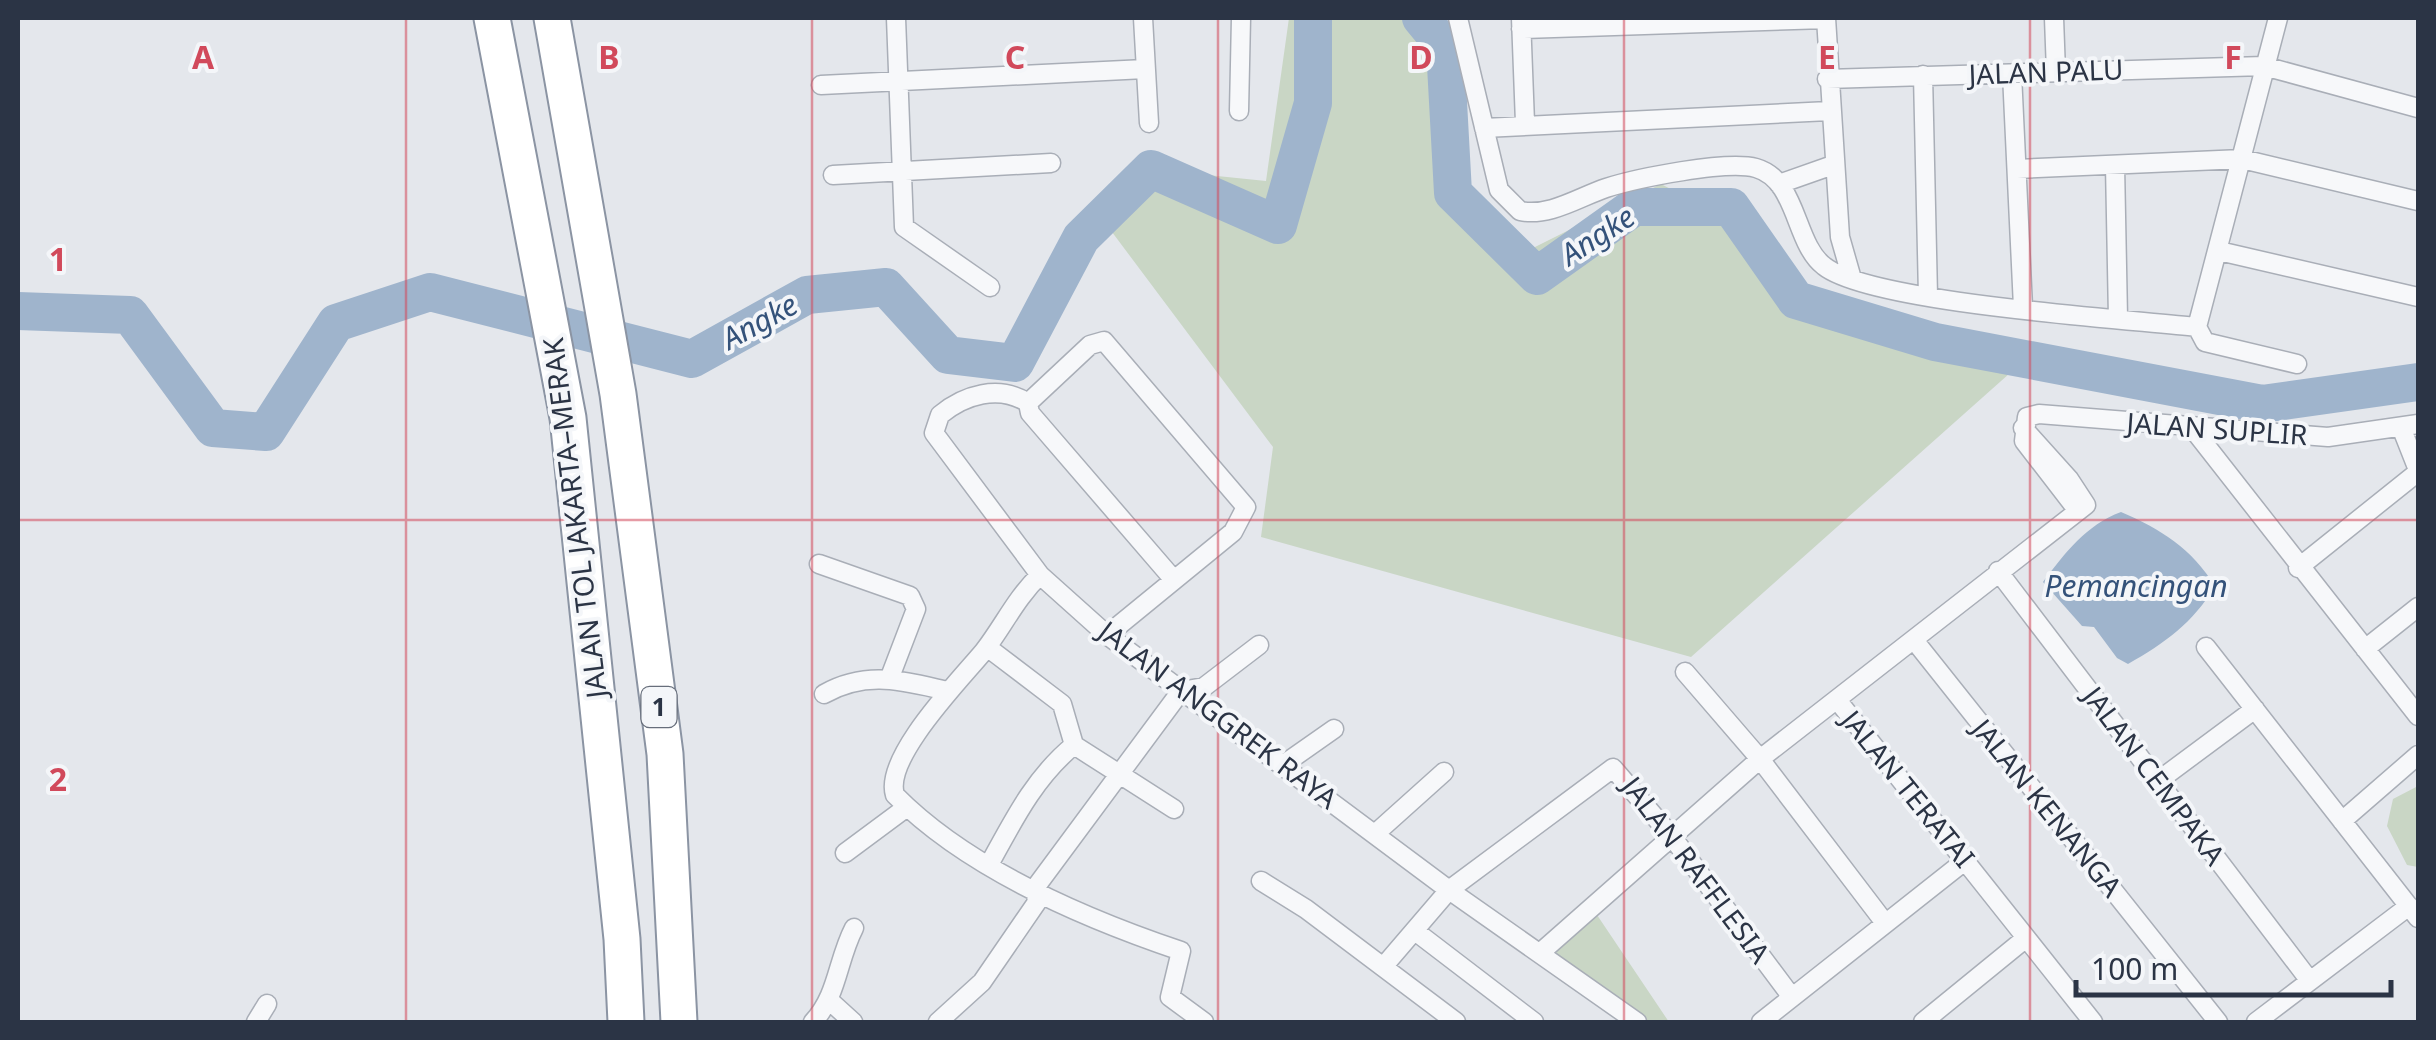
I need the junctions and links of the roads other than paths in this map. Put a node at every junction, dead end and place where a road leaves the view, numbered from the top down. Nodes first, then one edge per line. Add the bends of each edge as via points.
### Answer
1 (492, 18) edge
2 (552, 18) edge
3 (896, 18) edge
4 (1142, 18) edge
5 (1241, 18) edge
6 (1458, 18) edge
7 (1826, 18) edge
8 (2054, 18) edge
9 (2278, 18) edge
10 (1521, 23) edge
11 (2264, 66) junction
12 (1145, 69) junction
13 (2056, 72) junction
14 (2012, 74) junction
15 (1922, 76) junction
16 (1827, 79) junction
17 (900, 80) junction
18 (821, 85) dead end
19 (2418, 108) edge
20 (1829, 111) junction
21 (1240, 112) dead end
22 (1149, 123) dead end
23 (1525, 123) junction
24 (1484, 128) junction
25 (2242, 159) junction
26 (1052, 163) dead end
27 (2115, 164) junction
28 (1833, 165) junction
29 (2016, 169) junction
30 (899, 171) junction
31 (833, 175) dead end
32 (1779, 184) junction
33 (2418, 201) edge
34 (2219, 251) junction
35 (1852, 279) junction
36 (990, 288) dead end
37 (1928, 296) junction
38 (2418, 297) edge
39 (2022, 307) junction
40 (2118, 318) junction
41 (2197, 327) junction
42 (2297, 364) dead end
43 (1028, 403) junction
44 (2410, 426) edge
45 (2193, 429) junction
46 (2418, 471) edge
47 (2082, 508) joint
48 (820, 564) dead end
49 (2298, 568) junction
50 (1998, 571) junction
51 (1040, 574) junction
52 (1174, 580) junction
53 (2418, 607) edge
54 (1107, 635) junction
55 (1914, 640) junction
56 (1259, 645) dead end
57 (2206, 646) dead end
58 (987, 647) junction
59 (2365, 649) junction
60 (1685, 672) dead end
61 (890, 677) junction
62 (948, 691) junction
63 (1181, 691) junction
64 (824, 694) dead end
65 (1838, 701) junction
66 (2255, 709) junction
67 (2418, 716) edge
68 (1334, 729) dead end
69 (1074, 745) junction
70 (2418, 754) edge
71 (1760, 758) junction
72 (1284, 764) junction
73 (1444, 772) dead end
74 (1116, 773) junction
75 (2158, 781) junction
76 (907, 807) junction
77 (1174, 809) dead end
78 (2342, 821) junction
79 (1376, 833) junction
80 (1674, 838) junction
81 (845, 853) dead end
82 (1966, 860) junction
83 (990, 863) junction
84 (1261, 882) dead end
85 (1035, 888) junction
86 (1448, 890) junction
87 (2414, 912) edge
88 (1884, 923) junction
89 (854, 928) dead end
90 (1415, 931) junction
91 (2026, 938) junction
92 (1540, 953) junction
93 (1383, 967) junction
94 (2310, 981) junction
95 (1791, 996) junction
96 (832, 1002) junction
97 (266, 1004) dead end
98 (256, 1022) edge
99 (626, 1022) edge
100 (680, 1022) edge
101 (813, 1022) edge
102 (853, 1022) edge
103 (938, 1022) edge
104 (1204, 1022) edge
105 (1456, 1022) edge
106 (1534, 1022) edge
107 (1638, 1022) edge
108 (1761, 1022) edge
109 (1923, 1022) edge
110 (2090, 1022) edge
111 (2218, 1022) edge
112 (2256, 1022) edge

1 - 99 highway, JALAN TOL JAKARTA–MERAK / 1 via 568,418
2 - 100 highway, JALAN TOL JAKARTA–MERAK / 1 via 618,394 665,754
3 - 17 street
4 - 12 street
5 - 21 street
6 - 24 street
7 - 10 street
7 - 16 street
8 - 13 street
9 - 11 street
10 - 23 street
11 - 13 street, JALAN PALU
11 - 19 street, JALAN PALU
11 - 25 street
12 - 17 street
12 - 22 street
13 - 14 street, JALAN PALU
14 - 15 street, JALAN PALU
14 - 29 street
15 - 16 street, JALAN PALU
15 - 37 street
16 - 20 street
17 - 18 street
17 - 30 street
20 - 23 street
20 - 28 street
23 - 24 street
24 - 32 street via 1499,190 1520,211 1534,214 1609,187 1681,172 1754,167
25 - 27 street
25 - 33 street
25 - 34 street
26 - 30 street
27 - 29 street
27 - 40 street
28 - 32 street
28 - 35 street
29 - 39 street
30 - 31 street
30 - 36 street via 906,230
32 - 35 street via 1819,261
34 - 38 street
34 - 41 street
35 - 37 street
37 - 39 street
39 - 40 street
40 - 41 street
41 - 42 street via 2205,342
43 - 51 street, JALAN ANGGREK RAYA via 1008,394 968,396 940,415 934,433
43 - 52 street
43 - 52 street via 1090,345 1104,342 1240,496 1247,512 1240,525
44 - 45 street, JALAN SUPLIR via 2328,437
44 - 46 street
45 - 47 street, JALAN SUPLIR via 2027,417 2024,441
45 - 49 street
46 - 49 street
47 - 50 street, JALAN TERATAI
48 - 61 street via 910,596 916,609
49 - 59 street
50 - 55 street, JALAN TERATAI
50 - 75 street, JALAN CEMPAKA
51 - 54 street, JALAN ANGGREK RAYA
51 - 58 street
52 - 54 street
53 - 59 street
54 - 63 street, JALAN ANGGREK RAYA
55 - 65 street, JALAN TERATAI
55 - 111 street, JALAN KENANGA
56 - 63 street via 1204,687
57 - 66 street
58 - 62 street
58 - 69 street via 1062,704
59 - 67 street
60 - 71 street
61 - 62 street
61 - 64 street via 846,682
62 - 76 street via 895,779 896,796
63 - 72 street, JALAN ANGGREK RAYA
63 - 74 street
65 - 71 street
65 - 82 street, JALAN TERATAI
66 - 75 street
66 - 78 street
68 - 72 street
69 - 74 street
69 - 83 street via 1040,778
70 - 78 street
71 - 80 street
71 - 88 street
72 - 79 street, JALAN ANGGREK RAYA
73 - 79 street
74 - 77 street
74 - 85 street
75 - 94 street, JALAN CEMPAKA
76 - 81 street
76 - 83 street via 939,835
78 - 87 street
79 - 86 street, JALAN ANGGREK RAYA
80 - 86 street, JALAN RAFFLESIA via 1612,768
80 - 92 street
80 - 95 street, JALAN RAFFLESIA
82 - 88 street
82 - 91 street, JALAN TERATAI
83 - 85 street
84 - 93 street
85 - 103 street via 1038,902 982,982
85 - 104 street via 1132,936 1181,951 1170,997
86 - 90 street
86 - 92 street, JALAN ANGGREK RAYA
87 - 94 street
88 - 95 street
89 - 96 street
90 - 93 street
90 - 106 street
91 - 109 street
91 - 110 street, JALAN TERATAI
92 - 107 street, JALAN ANGGREK RAYA
93 - 105 street
94 - 112 street
95 - 108 street
96 - 101 street
96 - 102 street
97 - 98 street

